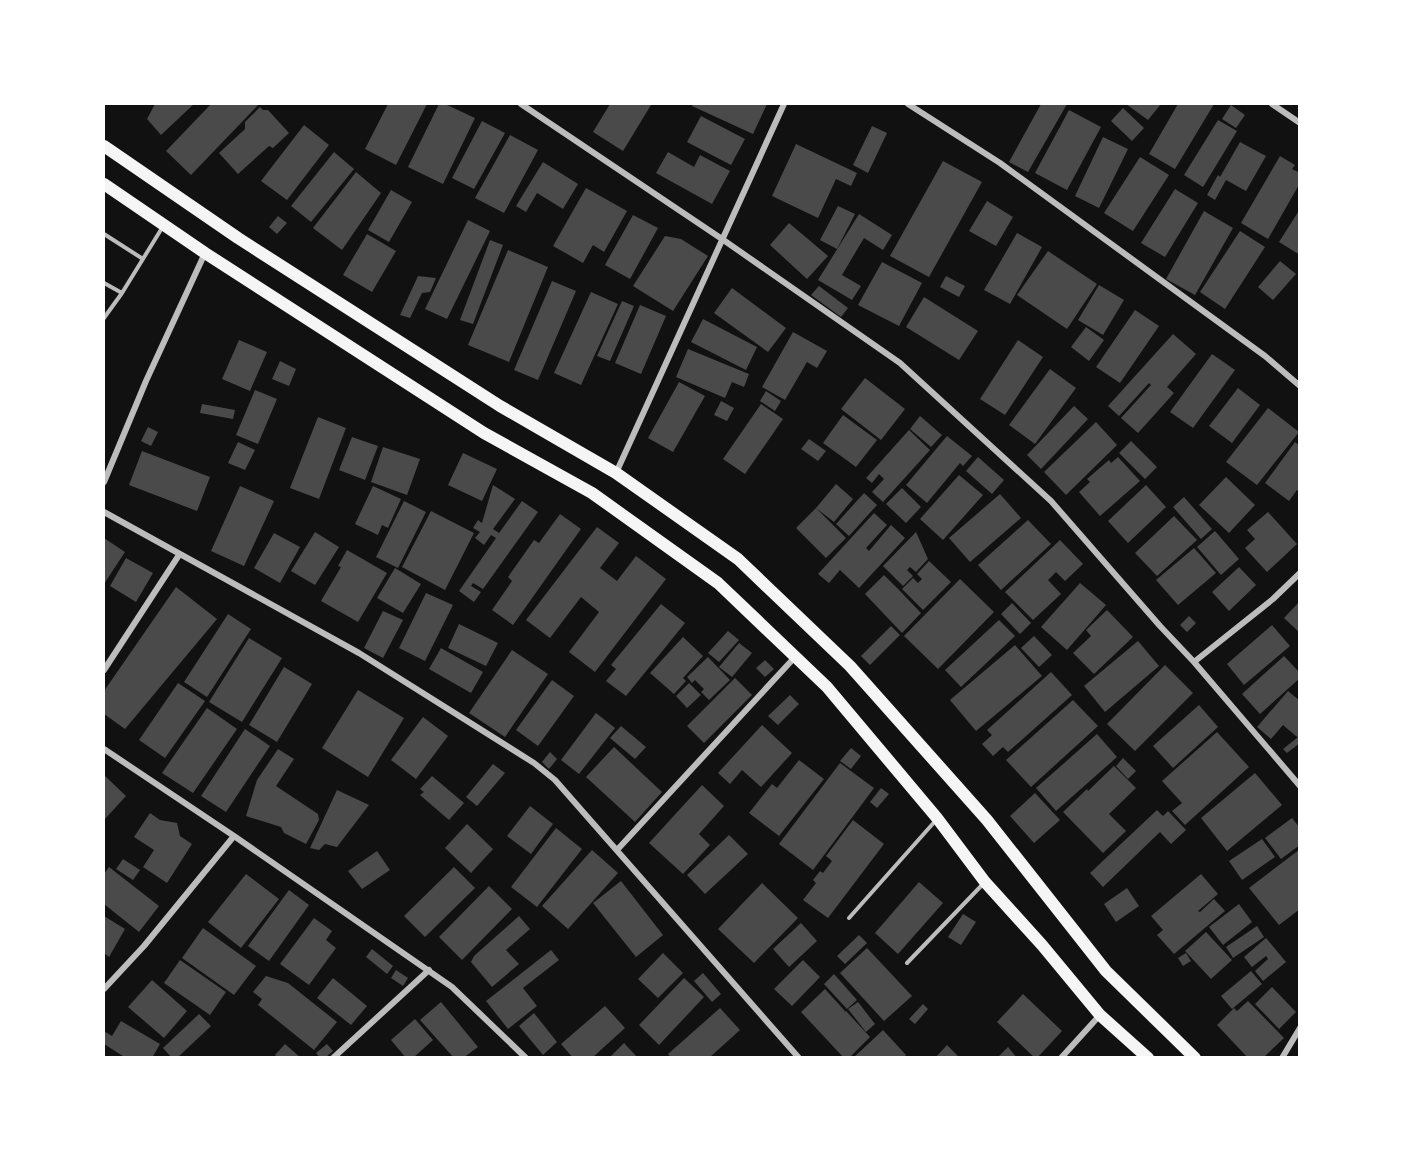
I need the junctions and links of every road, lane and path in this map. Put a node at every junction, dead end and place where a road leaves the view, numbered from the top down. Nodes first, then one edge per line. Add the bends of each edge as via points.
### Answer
1 (521, 104) edge
2 (784, 104) edge
3 (908, 104) edge
4 (1272, 104) edge
5 (1299, 123) edge
6 (104, 146) edge
7 (104, 184) edge
8 (164, 225) junction
9 (104, 234) edge
10 (722, 239) junction
11 (205, 253) junction
12 (143, 259) junction
13 (104, 283) edge
14 (122, 293) junction
15 (104, 318) edge
16 (1299, 386) edge
17 (616, 473) junction
18 (104, 482) edge
19 (104, 512) edge
20 (179, 555) junction
21 (1299, 573) edge
22 (796, 657) junction
23 (1194, 662) junction
24 (104, 670) edge
25 (104, 749) edge
26 (1299, 786) edge
27 (937, 818) junction
28 (234, 836) junction
29 (617, 850) junction
30 (985, 882) junction
31 (849, 918) dead end
32 (908, 963) dead end
33 (429, 970) junction
34 (104, 989) edge
35 (1100, 1015) junction
36 (1299, 1028) edge
37 (333, 1058) edge
38 (526, 1058) edge
39 (799, 1058) edge
40 (1061, 1058) edge
41 (1148, 1058) edge
42 (1195, 1058) edge
43 (1282, 1058) edge

1 - 10 street
2 - 10 street
3 - 16 street via 1000,163 1265,356
4 - 5 street
6 - 17 main road via 238,238 500,406
7 - 8 main road
8 - 11 main road
8 - 12 lane
9 - 12 lane
10 - 17 street
10 - 23 street via 900,363 1051,501
11 - 18 street
11 - 22 main road via 484,433 592,492 718,583
12 - 14 lane
13 - 14 lane
14 - 15 lane
17 - 42 main road via 738,560 850,666 987,820 1106,971
19 - 20 street
20 - 24 street
20 - 29 street via 359,653 534,763 555,780
21 - 23 street via 1273,600
22 - 27 main road via 827,687
22 - 29 street
23 - 26 street
25 - 28 street
27 - 30 main road
27 - 31 lane
28 - 33 street
28 - 34 street
29 - 39 street
30 - 32 lane
30 - 35 main road
33 - 37 street
33 - 38 street
35 - 40 street
35 - 41 main road
36 - 43 street

